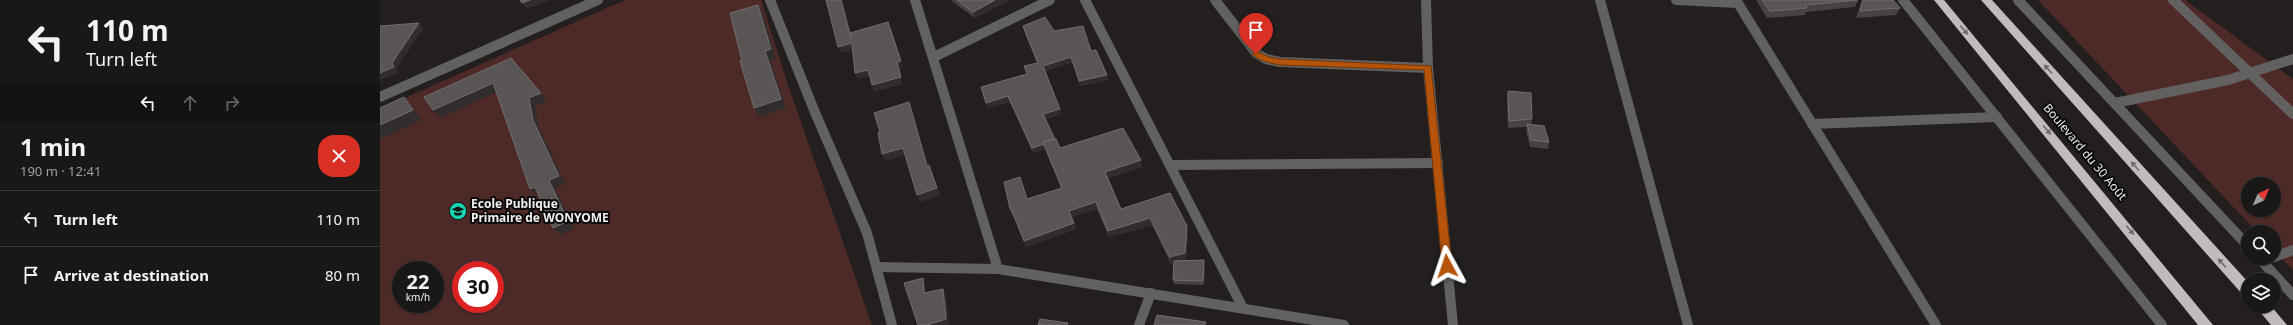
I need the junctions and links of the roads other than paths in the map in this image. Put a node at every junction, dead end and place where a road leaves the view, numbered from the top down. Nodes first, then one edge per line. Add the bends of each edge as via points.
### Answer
1 (598, 0) edge
2 (770, 0) edge
3 (915, 0) edge
4 (1050, 0) edge
5 (1085, 0) edge
6 (1215, 0) edge
7 (1426, 0) edge
8 (1600, 0) edge
9 (1676, 0) edge
10 (1903, 0) edge
11 (1939, 0) edge
12 (1986, 0) edge
13 (2018, 0) edge
14 (2173, 0) edge
15 (1737, 2) edge
16 (934, 57) junction
17 (2293, 59) edge
18 (1428, 68) junction
19 (2249, 74) junction
20 (380, 97) edge
21 (2115, 103) junction
22 (2293, 114) edge
23 (1997, 118) junction
24 (1812, 124) junction
25 (1438, 163) junction
26 (1172, 166) junction
27 (2241, 238) edge
28 (2293, 250) edge
29 (2281, 254) edge
30 (2271, 265) edge
31 (877, 266) junction
32 (998, 269) junction
33 (2241, 284) edge
34 (1151, 293) junction
35 (2293, 295) edge
36 (1243, 308) junction
37 (2269, 313) edge
38 (892, 325) edge
39 (1139, 325) edge
40 (1344, 325) edge
41 (1453, 325) edge
42 (1688, 325) edge
43 (1936, 325) edge
44 (2162, 325) edge
45 (2206, 325) edge
46 (2280, 325) edge

1 - 20 street
2 - 31 street via 867,233
3 - 16 street
4 - 16 street
5 - 26 street
6 - 18 street via 1256,54 1266,59 1280,62
7 - 18 street
8 - 42 street
9 - 15 street
10 - 23 street
11 -> 45 highway, Boulevard du 30 Août
33 -> 12 highway
13 - 21 street
14 - 19 street
15 - 24 street
16 - 32 street
17 - 19 street
18 - 25 street
19 - 21 street via 2190,89
19 - 22 street
21 - 27 street
23 - 24 street
23 - 44 street
24 - 43 street
25 - 26 street
25 - 41 street
26 - 36 street
28 - 29 street
30 - 35 street
31 - 32 street
31 - 38 street
32 - 34 street
34 - 36 street
34 - 39 street
36 - 40 street
37 - 46 highway

